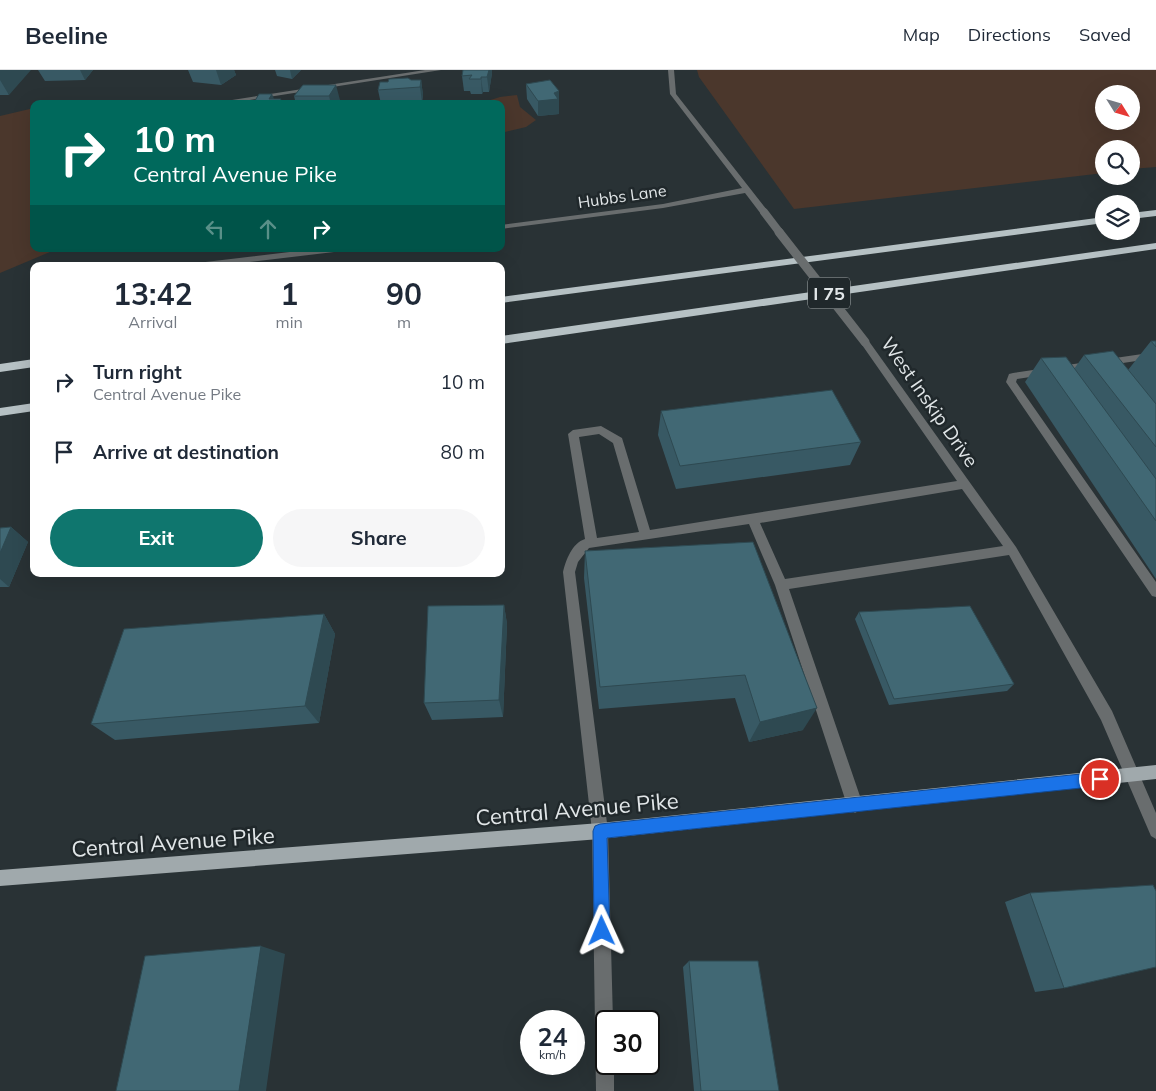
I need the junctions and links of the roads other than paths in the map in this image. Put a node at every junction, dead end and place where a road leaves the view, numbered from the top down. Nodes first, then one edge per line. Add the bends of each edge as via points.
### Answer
1 (438, 70) edge
2 (671, 70) edge
3 (409, 72) edge
4 (235, 100) edge
5 (746, 190) junction
6 (1156, 213) edge
7 (1140, 215) edge
8 (1095, 221) edge
9 (505, 226) edge
10 (1156, 246) edge
11 (310, 252) edge
12 (229, 262) edge
13 (505, 299) edge
14 (505, 339) edge
15 (1156, 355) edge
16 (30, 364) edge
17 (0, 368) edge
18 (30, 408) edge
19 (0, 412) edge
20 (965, 484) junction
21 (753, 520) junction
22 (646, 536) junction
23 (592, 543) junction
24 (1012, 550) junction
25 (781, 585) junction
26 (1156, 592) edge
27 (1156, 772) edge
28 (1131, 775) junction
29 (855, 805) junction
30 (600, 831) junction
31 (1156, 831) edge
32 (0, 878) edge
33 (605, 1091) edge

1 - 3 street
2 - 5 street, West Inskip Drive via 673,94
3 - 4 street
5 - 9 street, Hubbs Lane via 663,206
5 - 20 street, West Inskip Drive, bridge via 865,342
6 - 7 highway
8 - 13 highway, I 75
10 - 14 highway, I 75
11 - 12 street
15 - 26 street via 1013,376 1011,382
16 - 17 highway
18 - 19 highway
20 - 21 street
20 - 24 street, West Inskip Drive
21 - 22 street
21 - 25 street
22 - 23 street
22 - 23 street via 618,441 601,430 573,434
23 - 30 street via 584,544 578,551 569,572
24 - 25 street
24 - 28 street, West Inskip Drive via 1107,716
25 - 29 street
27 - 28 main road, Central Avenue Pike
28 - 29 main road, Central Avenue Pike
28 - 31 street, West Inskip Drive
29 - 30 main road, Central Avenue Pike
30 - 32 main road, Central Avenue Pike
30 - 33 street

